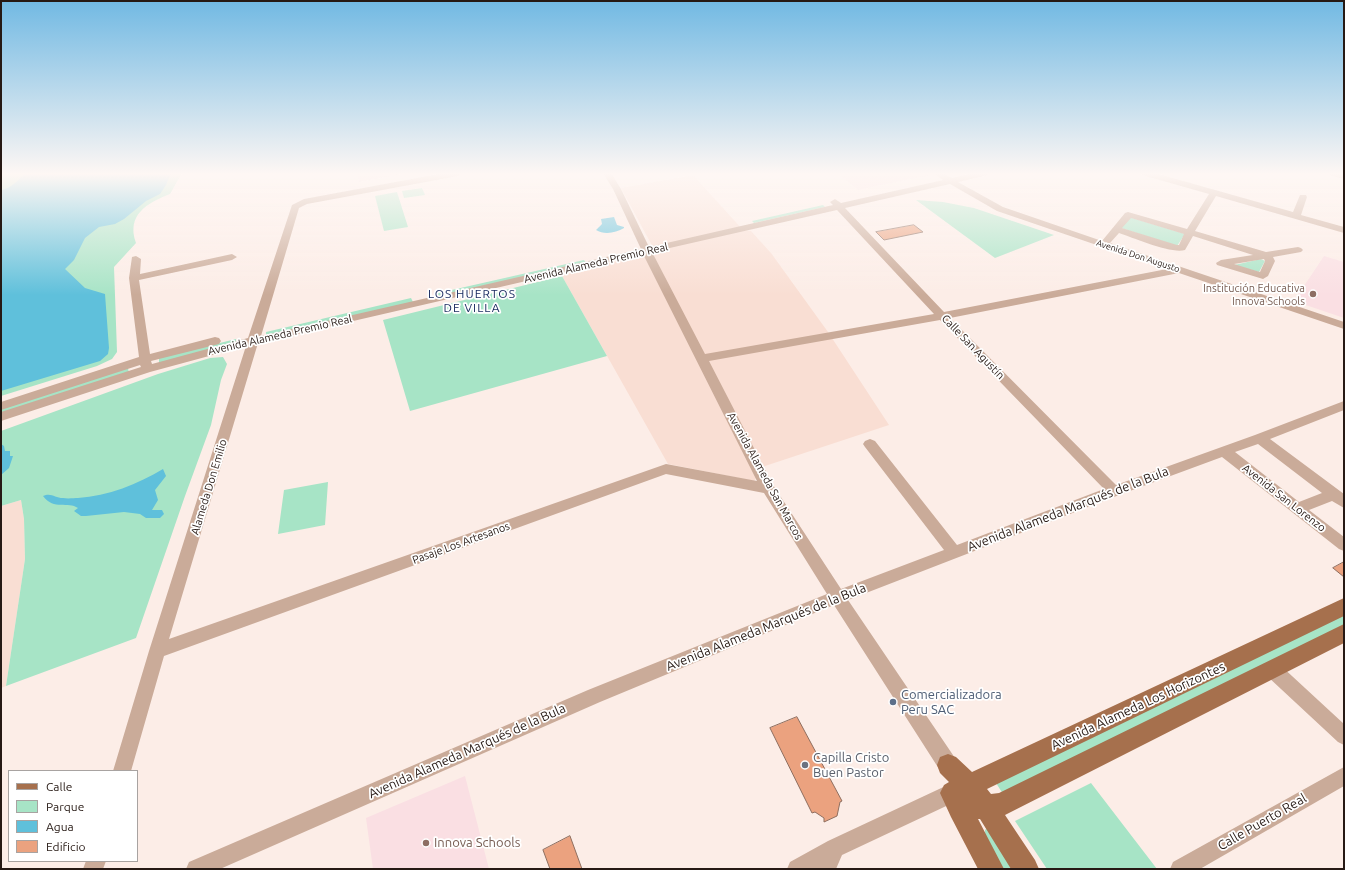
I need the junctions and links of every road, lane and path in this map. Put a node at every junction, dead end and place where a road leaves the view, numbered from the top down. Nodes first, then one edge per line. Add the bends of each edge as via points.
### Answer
1 (294, 214) edge
2 (629, 214) edge
3 (793, 214) edge
4 (847, 214) edge
5 (1014, 214) edge
6 (1201, 214) edge
7 (1287, 214) edge
8 (1296, 216) joint
9 (1116, 230) junction
10 (1344, 230) edge
11 (1190, 232) junction
12 (1107, 241) dead end
13 (645, 248) junction
14 (1298, 250) dead end
15 (232, 257) dead end
16 (136, 259) dead end
17 (1180, 270) junction
18 (134, 278) junction
19 (942, 316) junction
20 (1344, 326) edge
21 (256, 336) junction
22 (701, 359) junction
23 (146, 364) junction
24 (1344, 405) edge
25 (1, 406) edge
26 (1, 417) edge
27 (1260, 438) junction
28 (870, 444) dead end
29 (1224, 451) junction
30 (768, 488) junction
31 (1114, 491) junction
32 (1339, 498) edge
33 (1298, 508) junction
34 (1344, 545) edge
35 (954, 553) junction
36 (837, 597) junction
37 (1344, 607) edge
38 (1343, 635) edge
39 (157, 651) junction
40 (1273, 670) junction
41 (1344, 736) edge
42 (948, 765) joint
43 (122, 770) edge
44 (1344, 776) edge
45 (960, 796) junction
46 (986, 807) junction
47 (835, 848) junction
48 (196, 869) edge
49 (797, 869) edge
50 (826, 869) edge
51 (991, 869) edge
52 (1026, 869) edge
53 (1180, 869) edge

1 - 21 street, Alameda Don Emilio
2 - 13 street, Avenida Alameda San Marcos
3 - 13 street, Avenida Alameda Premio Real
4 - 19 street, Calle San Agustín
5 - 17 street, Avenida Don Augusto
6 - 11 street
7 - 8 street
8 - 10 street
9 - 11 street via 1128,215 1132,214
9 - 11 street via 1180,249
9 - 12 street
11 - 14 street via 1268,256
13 - 21 street, Avenida Alameda Premio Real
13 - 22 street, Avenida Alameda San Marcos
15 - 18 street
16 - 18 street
17 - 19 street
17 - 20 street, Avenida Don Augusto
18 - 23 street
19 - 22 street
19 - 31 street, Calle San Agustín
21 - 23 street, Avenida Alameda Premio Real via 186,357
21 - 39 street, Alameda Don Emilio
22 - 30 street, Avenida Alameda San Marcos
23 - 25 street, Avenida Alameda Premio Real
23 - 26 street, Avenida Alameda Premio Real
24 - 27 street, Avenida Alameda Marqués de la Bula
27 - 29 street, Avenida Alameda Marqués de la Bula
27 - 32 street
28 - 35 street
29 - 31 street, Avenida Alameda Marqués de la Bula
29 - 33 street, Avenida San Lorenzo
30 - 36 street, Avenida Alameda San Marcos
30 - 39 street, Pasaje Los Artesanos via 666,469
31 - 35 street, Avenida Alameda Marqués de la Bula
32 - 33 street
33 - 34 street, Avenida San Lorenzo
35 - 36 street, Avenida Alameda Marqués de la Bula
36 - 42 street, Avenida Alameda San Marcos
36 - 48 street, Avenida Alameda Marqués de la Bula via 594,696
37 - 45 main road, Avenida Alameda Los Horizontes
38 - 40 main road
39 - 43 street, Alameda Don Emilio
40 - 41 street
40 - 46 main road via 1001,805
42 - 45 main road, Avenida Alameda San Marcos
44 - 53 street, Calle Puerto Real
45 - 46 main road
45 - 47 street via 931,803
45 - 51 main road, Avenida Alameda San Marcos
46 - 52 main road
47 - 49 street
47 - 50 street

